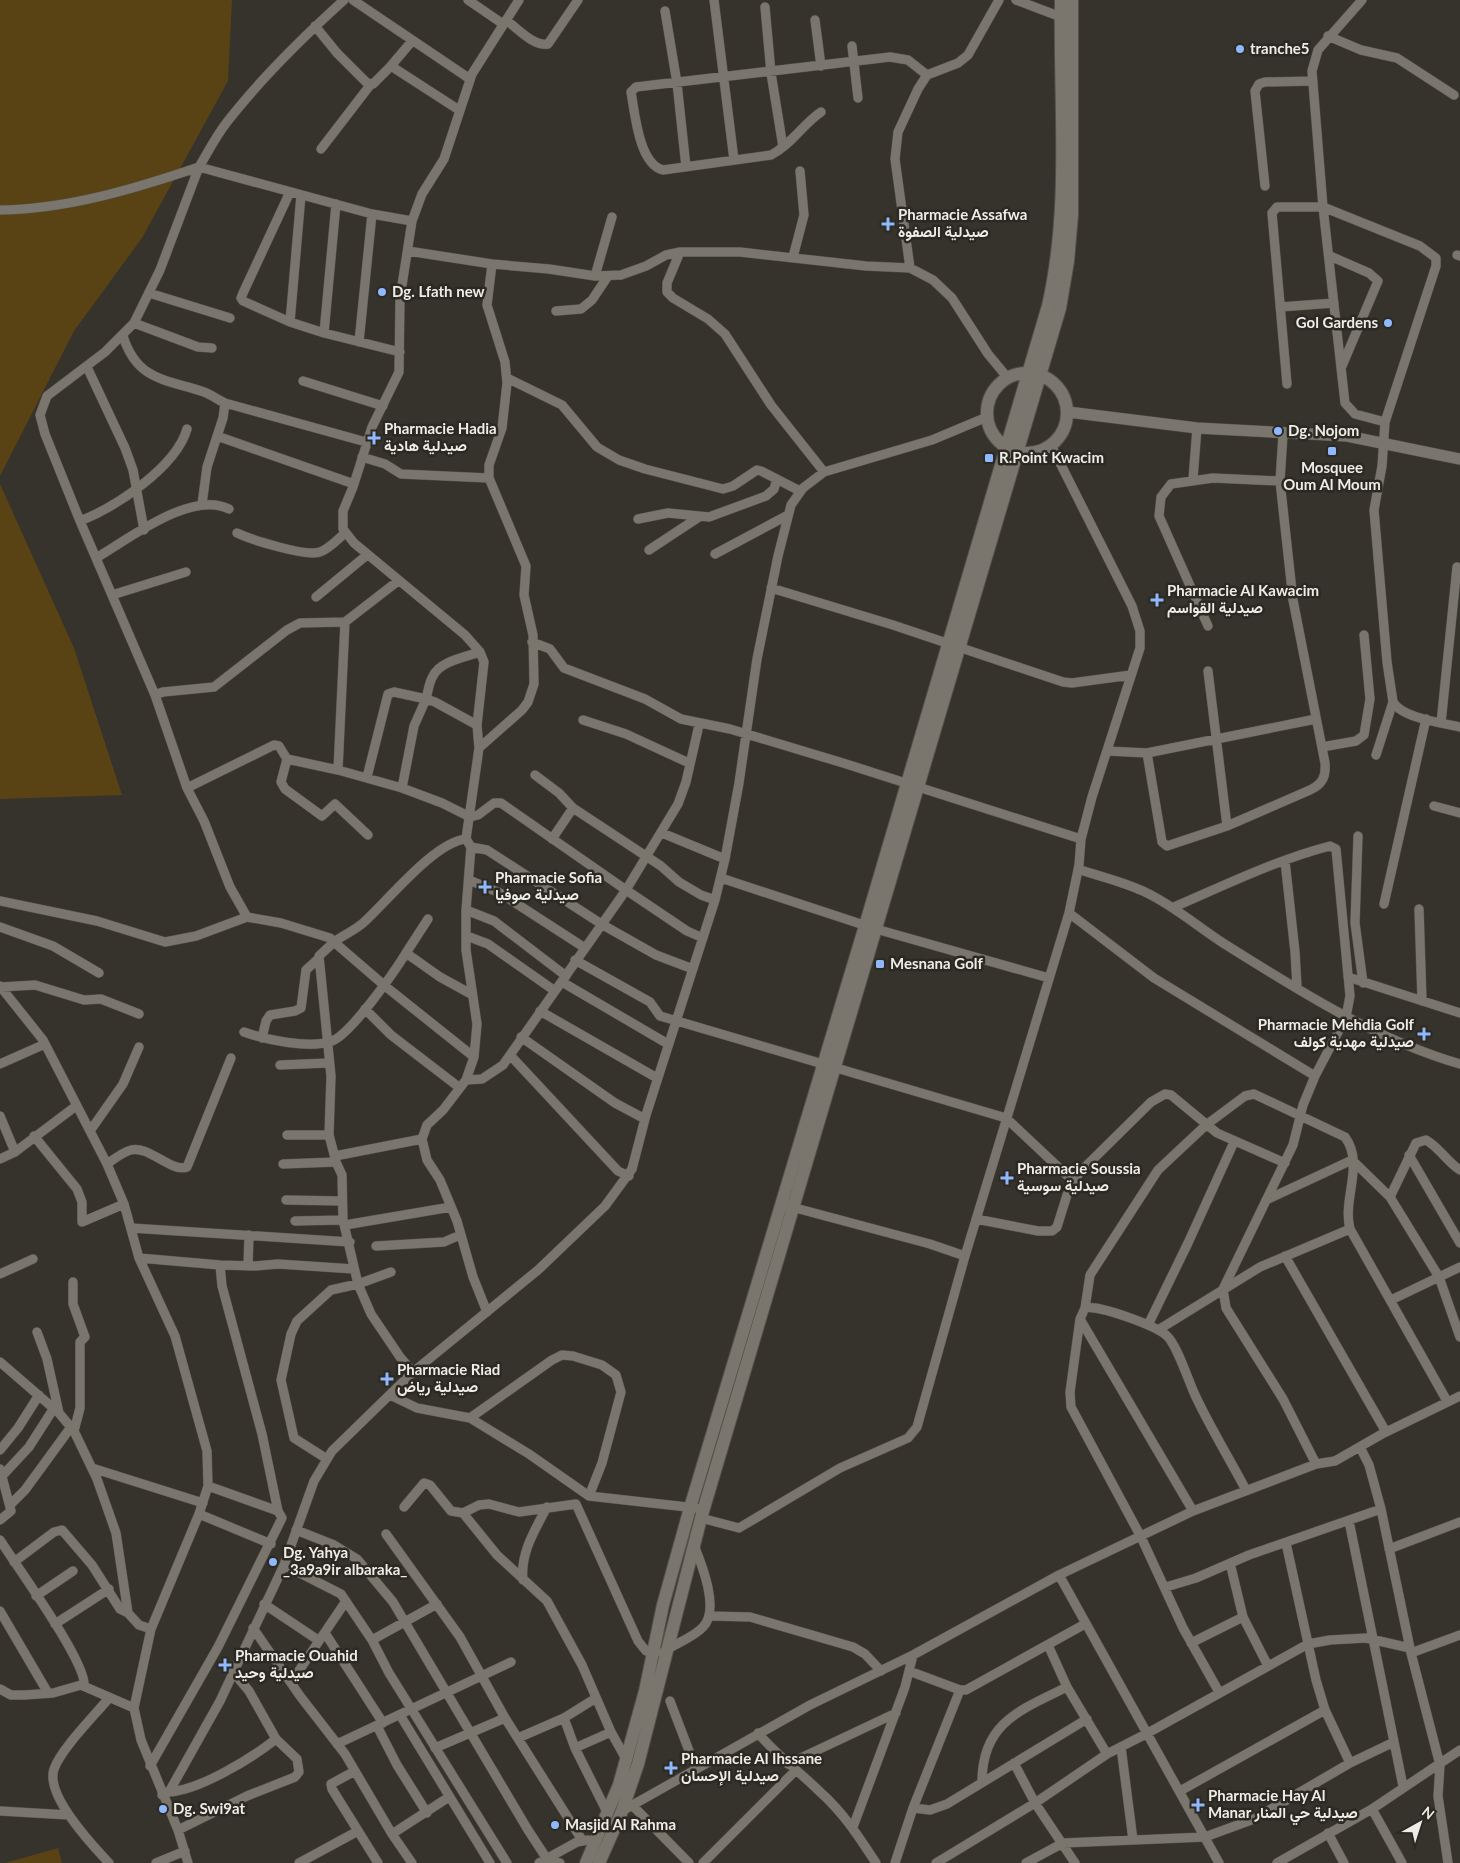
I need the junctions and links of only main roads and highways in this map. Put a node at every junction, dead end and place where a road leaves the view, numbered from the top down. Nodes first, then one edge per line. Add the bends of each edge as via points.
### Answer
1 (1062, 0) edge
2 (1072, 0) edge
3 (1034, 373) junction
4 (1011, 449) junction
5 (787, 1207) junction
6 (662, 1652) junction
7 (601, 1842) junction
8 (586, 1863) edge
9 (599, 1863) edge

1 - 3 main road via 1062,218 1053,285
2 - 3 main road via 1071,238 1060,308
3 - 4 main road
3 - 4 main road via 1007,377 991,394 987,416 993,434
3 - 4 main road via 1060,388 1068,412 1064,431 1051,445 1035,452
4 - 5 main road
5 - 6 main road
5 - 6 main road via 690,1508 663,1605
6 - 7 main road via 619,1785 607,1812
6 - 7 main road via 627,1808
7 - 8 main road
7 - 9 main road

